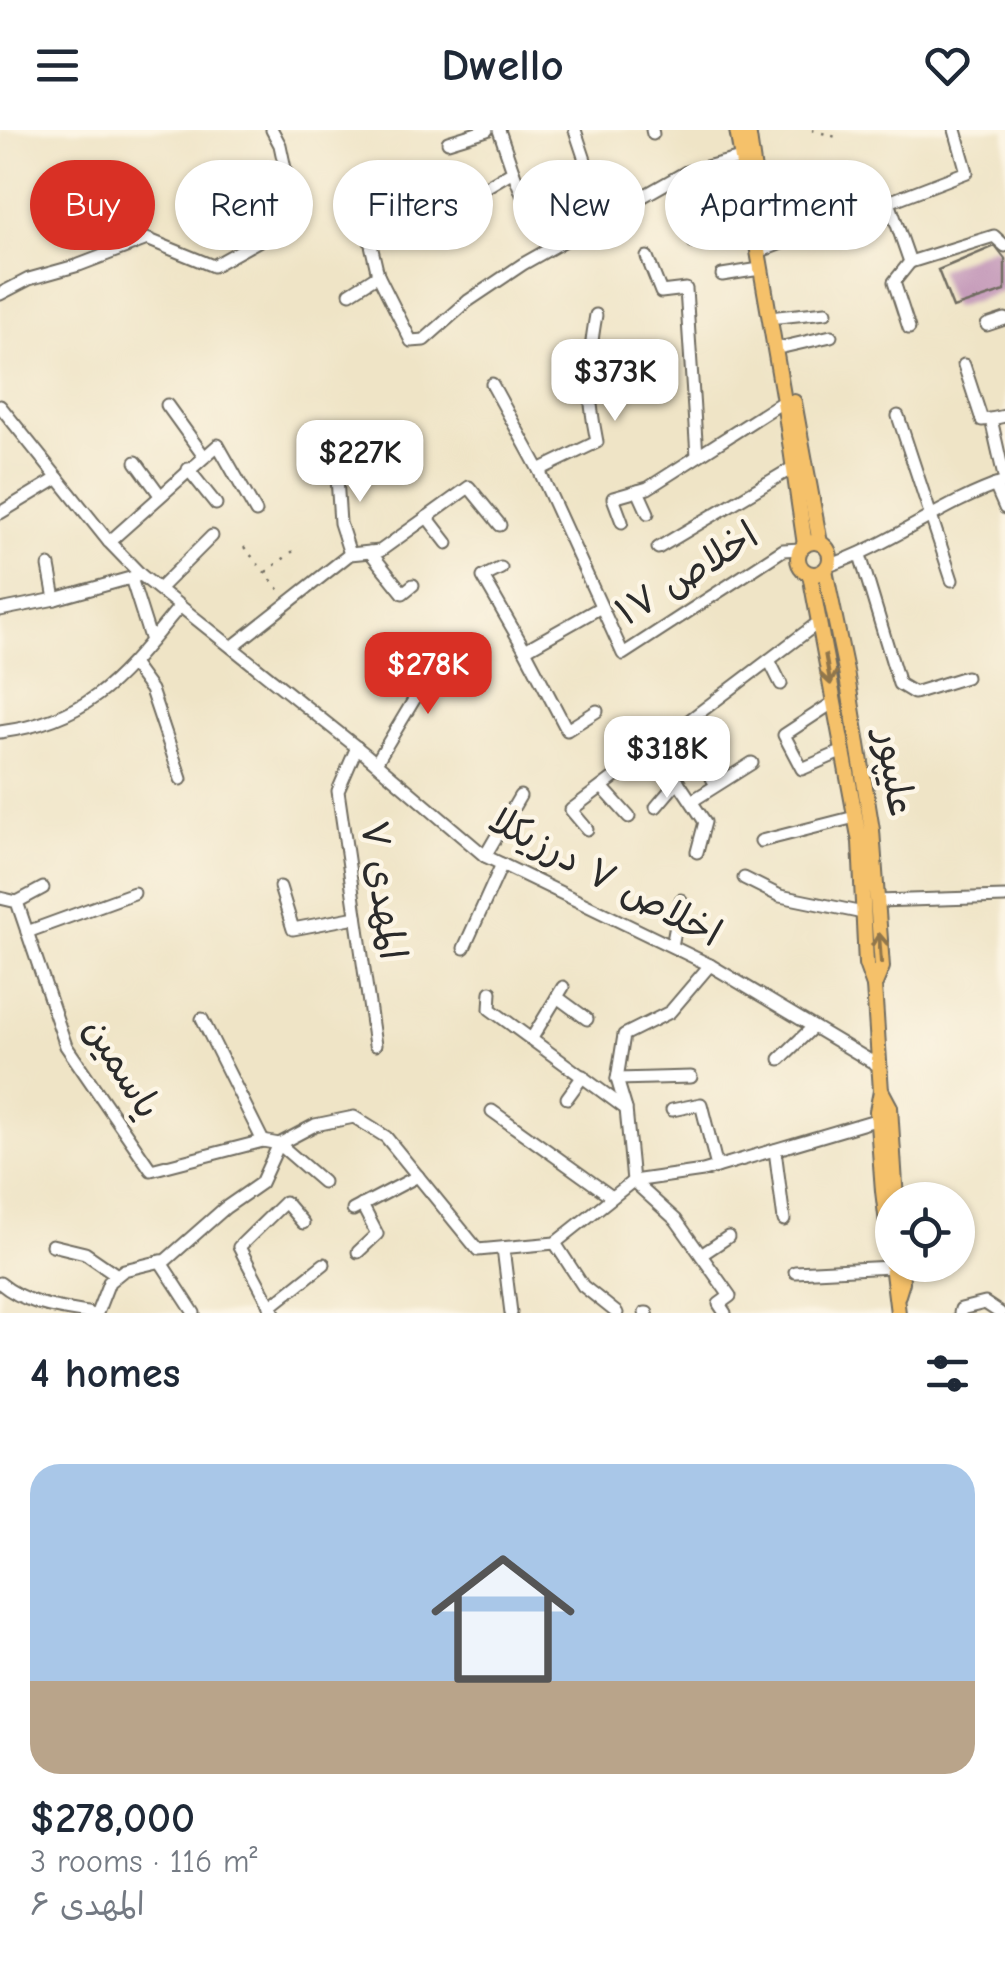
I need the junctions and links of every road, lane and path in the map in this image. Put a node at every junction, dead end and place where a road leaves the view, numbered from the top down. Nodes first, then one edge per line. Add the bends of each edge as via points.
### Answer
1 (272, 130) edge
2 (487, 130) edge
3 (499, 130) edge
4 (575, 130) edge
5 (738, 130) edge
6 (748, 130) edge
7 (812, 130) edge
8 (955, 130) edge
9 (836, 137) dead end
10 (448, 142) dead end
11 (741, 158) joint
12 (585, 160) edge
13 (513, 170) joint
14 (493, 182) edge
15 (892, 201) edge
16 (892, 211) edge
17 (1000, 235) edge
18 (1005, 246) edge
19 (372, 250) edge
20 (762, 251) junction
21 (647, 257) dead end
22 (910, 262) junction
23 (760, 269) junction
24 (378, 275) junction
25 (722, 275) dead end
26 (350, 293) dead end
27 (0, 294) edge
28 (826, 312) dead end
29 (596, 315) dead end
30 (778, 318) junction
31 (1005, 319) edge
32 (987, 325) dead end
33 (908, 328) dead end
34 (831, 336) dead end
35 (783, 347) junction
36 (964, 365) dead end
37 (492, 384) dead end
38 (784, 401) junction
39 (167, 405) dead end
40 (0, 406) edge
41 (898, 416) dead end
42 (1005, 416) edge
43 (990, 419) junction
44 (204, 455) junction
45 (697, 456) junction
46 (136, 462) dead end
47 (336, 462) dead end
48 (794, 467) junction
49 (188, 469) junction
50 (539, 470) junction
51 (58, 478) junction
52 (1002, 483) edge
53 (638, 491) junction
54 (160, 494) junction
55 (216, 504) dead end
56 (1005, 508) edge
57 (256, 512) dead end
58 (0, 513) edge
59 (648, 513) dead end
60 (427, 517) junction
61 (930, 517) junction
62 (622, 522) dead end
63 (500, 525) dead end
64 (212, 536) dead end
65 (109, 542) junction
66 (447, 543) dead end
67 (244, 547) dead end
68 (658, 548) dead end
69 (296, 549) dead end
70 (370, 552) junction
71 (350, 554) junction
72 (860, 555) junction
73 (817, 558) junction
74 (49, 566) dead end
75 (501, 568) dead end
76 (265, 574) junction
77 (136, 576) junction
78 (952, 580) dead end
79 (413, 585) dead end
80 (159, 589) junction
81 (55, 600) junction
82 (289, 602) junction
83 (180, 606) junction
84 (602, 607) junction
85 (0, 610) edge
86 (819, 622) junction
87 (151, 641) junction
88 (232, 647) junction
89 (525, 650) junction
90 (769, 660) junction
91 (132, 664) junction
92 (966, 677) dead end
93 (401, 680) dead end
94 (781, 684) dead end
95 (834, 702) junction
96 (597, 711) dead end
97 (0, 732) edge
98 (357, 747) junction
99 (655, 747) junction
100 (843, 750) junction
101 (699, 756) dead end
102 (376, 763) junction
103 (752, 763) dead end
104 (181, 780) dead end
105 (678, 780) junction
106 (716, 786) junction
107 (602, 787) junction
108 (520, 796) dead end
109 (692, 801) junction
110 (656, 807) dead end
111 (855, 816) junction
112 (629, 817) dead end
113 (587, 829) dead end
114 (761, 841) dead end
115 (697, 852) dead end
116 (485, 856) junction
117 (502, 864) junction
118 (744, 878) dead end
119 (280, 886) dead end
120 (43, 888) dead end
121 (134, 893) dead end
122 (1005, 897) edge
123 (0, 898) edge
124 (682, 900) dead end
125 (17, 902) junction
126 (877, 902) junction
127 (863, 912) junction
128 (356, 917) junction
129 (28, 932) junction
130 (672, 946) junction
131 (464, 948) dead end
132 (710, 964) junction
133 (874, 986) junction
134 (491, 992) dead end
135 (586, 1019) dead end
136 (202, 1020) dead end
137 (813, 1027) junction
138 (532, 1038) junction
139 (374, 1045) dead end
140 (780, 1059) dead end
141 (878, 1066) junction
142 (583, 1076) junction
143 (691, 1077) dead end
144 (617, 1079) junction
145 (881, 1092) junction
146 (567, 1098) dead end
147 (626, 1109) junction
148 (672, 1110) dead end
149 (492, 1111) dead end
150 (879, 1119) junction
151 (263, 1141) junction
152 (279, 1144) junction
153 (776, 1150) junction
154 (717, 1167) junction
155 (418, 1176) junction
156 (633, 1181) junction
157 (323, 1182) dead end
158 (886, 1182) edge
159 (895, 1182) edge
160 (612, 1198) junction
161 (784, 1220) dead end
162 (303, 1223) dead end
163 (728, 1237) dead end
164 (556, 1243) junction
165 (52, 1245) dead end
166 (503, 1248) junction
167 (358, 1252) dead end
168 (700, 1255) junction
169 (160, 1261) junction
170 (324, 1264) dead end
171 (875, 1267) edge
172 (794, 1272) dead end
173 (117, 1276) junction
174 (897, 1282) edge
175 (0, 1283) edge
176 (272, 1310) edge
177 (88, 1313) edge
178 (97, 1313) edge
179 (194, 1313) edge
180 (511, 1313) edge
181 (617, 1313) edge
182 (726, 1313) edge
183 (898, 1313) edge
184 (960, 1313) edge
185 (1000, 1313) edge

1 - 27 street via 296,220 213,266 147,239
2 - 10 street
3 - 13 street
4 - 12 street
5 - 11 main road, علیپور
6 - 20 main road, علیپور
7 - 9 path
8 - 15 street via 967,172
11 - 24 street via 686,172 522,264 424,340 411,341
13 - 14 street
16 - 22 street
17 - 18 street
17 - 22 street
19 - 24 street
20 - 23 main road, علیپور
20 - 30 main road, علیپور
21 - 45 street via 661,292 686,289
22 - 33 street via 894,282
23 - 25 street
23 - 38 main road, علیپور
24 - 26 street
28 - 30 street
29 - 50 street via 587,392 597,442
30 - 35 main road, علیپور
31 - 32 street
34 - 35 street
35 - 73 main road, علیپور
36 - 43 street via 982,420
37 - 50 street, اخلاص ۱۷
38 - 45 street
38 - 48 main road, علیپور
39 - 44 street
40 - 51 street, اخلاص ۷ درزیکلا
41 - 61 street
42 - 43 street
43 - 52 street
44 - 49 street
44 - 57 street via 218,445
45 - 53 street
46 - 54 street
47 - 71 street via 340,522
48 - 68 street
48 - 73 main road, علیپور
49 - 54 street
49 - 55 street
50 - 84 street, اخلاص ۱۷
51 - 58 street
51 - 65 street, اخلاص ۷ درزیکلا
52 - 56 street
52 - 61 street
53 - 59 street
53 - 62 street via 613,498
54 - 65 street
60 - 63 street via 469,487
60 - 66 street
60 - 70 street
61 - 72 street
61 - 78 street
64 - 80 street
65 - 77 street, اخلاص ۷ درزیکلا
67 - 76 path
69 - 76 path
70 - 71 street
70 - 79 street via 403,593
71 - 82 street
72 - 73 street
72 - 92 street via 899,684 914,693
73 - 84 street, اخلاص ۱۷ via 783,550 623,654
73 - 86 main road, علیپور
73 - 126 main road, علیپور via 846,671
74 - 81 street
75 - 89 street via 483,577
76 - 82 path
77 - 80 street, اخلاص ۷ درزیکلا
77 - 81 street
77 - 87 street
80 - 83 street, اخلاص ۷ درزیکلا
81 - 85 street
82 - 88 street
83 - 87 street
83 - 88 street, اخلاص ۷ درزیکلا
84 - 89 street
86 - 90 street
86 -> 95 main road, علیپور
87 - 91 street
88 - 98 street, اخلاص ۷ درزیکلا
89 - 96 street via 567,730
90 - 94 street
90 - 99 street
91 - 97 street via 80,710
91 - 104 street via 151,690
93 - 102 street via 418,694
95 - 100 main road, علیپور
95 - 100 street via 784,735 802,769
98 - 102 street, اخلاص ۷ درزیکلا
98 - 128 street, المهدی ۷ via 338,792
99 - 105 street
99 - 107 street
100 - 111 main road, علیپور
101 - 106 street
102 - 116 street, اخلاص ۷ درزیکلا
103 - 106 street
105 - 109 street
105 - 110 street
106 - 109 street
107 - 112 street
107 - 113 street via 572,810
108 - 116 street
109 - 115 street via 706,822
111 - 114 street
111 - 127 main road, علیپور
116 - 117 street, اخلاص ۷ درزیکلا
117 - 130 street, اخلاص ۷ درزیکلا
117 - 131 street
118 - 127 street via 780,896
119 - 128 street via 293,929
120 - 125 street
121 - 129 street
122 - 126 street
123 - 125 street
124 - 130 street
125 - 129 street, یاسمین
133 -> 126 main road, علیپور via 882,967
127 - 133 main road, علیپور
128 - 139 street, المهدی ۷
129 - 151 street, یاسمین via 66,1046 151,1170
130 - 132 street, اخلاص ۷ درزیکلا
132 - 137 street, اخلاص ۷ درزیکلا
132 - 144 street via 670,1012 624,1035
133 - 141 main road, علیپور
134 - 138 street via 490,1009
135 - 138 street via 560,992
136 - 151 street
137 - 140 street
137 - 141 street, اخلاص ۷ درزیکلا
138 - 142 street
141 - 145 main road, علیپور
142 - 146 street
142 - 147 street
143 - 144 street
144 - 147 street
145 - 150 main road, علیپور
145 - 159 main road, علیپور via 890,1107
147 - 156 street
148 - 154 street via 701,1104
149 - 160 street
150 - 153 street
150 - 158 main road, علیپور
151 - 152 street
152 - 155 street via 315,1125 354,1117 386,1137
152 - 157 street
152 - 169 street via 261,1183
153 - 154 street
153 - 161 street
154 - 156 street
155 - 166 street via 478,1250
155 - 167 street via 357,1207 376,1234
156 - 160 street
156 - 168 street via 676,1220
160 - 164 street
162 - 176 street via 285,1202 239,1246
163 - 168 street
164 - 166 street
164 - 181 street via 583,1286
165 - 173 street via 85,1254
166 - 180 street
168 - 182 street via 730,1296 719,1304
169 - 173 street
169 - 179 street
170 - 176 street
171 - 172 street
173 - 178 street
174 - 183 main road, علیپور
175 - 177 street via 14,1295
184 - 185 street via 985,1303

